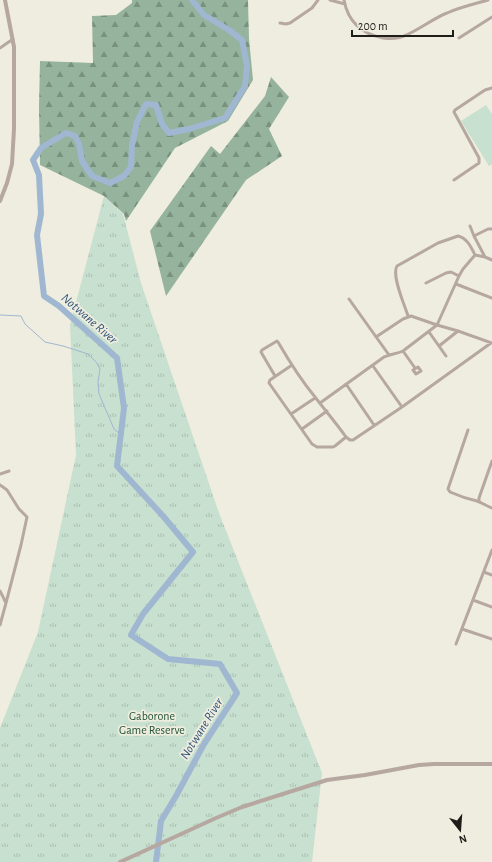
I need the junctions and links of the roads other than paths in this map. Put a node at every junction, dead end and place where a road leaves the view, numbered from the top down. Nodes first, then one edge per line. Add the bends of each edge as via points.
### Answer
1 (5, 0) edge
2 (318, 0) edge
3 (330, 0) edge
4 (488, 0) edge
5 (345, 2) edge
6 (492, 17) edge
7 (280, 23) dead end
8 (460, 38) dead end
9 (13, 39) junction
10 (0, 48) edge
11 (492, 88) edge
12 (454, 180) dead end
13 (0, 201) edge
14 (470, 226) dead end
15 (492, 229) edge
16 (474, 236) junction
17 (475, 255) junction
18 (485, 257) junction
19 (492, 260) edge
20 (459, 276) junction
21 (426, 283) dead end
22 (456, 284) junction
23 (492, 298) edge
24 (349, 299) dead end
25 (408, 316) junction
26 (437, 325) junction
27 (458, 331) junction
28 (429, 332) junction
29 (376, 337) junction
30 (491, 343) edge
31 (438, 346) junction
32 (403, 351) junction
33 (389, 355) junction
34 (446, 356) dead end
35 (292, 365) junction
36 (373, 366) junction
37 (415, 368) dead end
38 (275, 376) junction
39 (346, 384) junction
40 (315, 398) junction
41 (320, 403) junction
42 (402, 407) junction
43 (327, 412) junction
44 (291, 414) junction
45 (374, 425) junction
46 (302, 429) junction
47 (468, 430) dead end
48 (346, 437) junction
49 (492, 461) edge
50 (9, 471) dead end
51 (0, 474) edge
52 (0, 485) edge
53 (479, 502) junction
54 (492, 508) edge
55 (492, 550) edge
56 (484, 572) junction
57 (492, 575) edge
58 (0, 591) edge
59 (473, 600) junction
60 (6, 603) junction
61 (492, 607) edge
62 (0, 625) edge
63 (462, 628) junction
64 (492, 639) edge
65 (456, 644) dead end
66 (492, 764) edge
67 (120, 862) edge

1 - 9 street
2 - 7 street via 312,8 290,23
3 - 5 street
4 - 5 street via 449,12 403,37 396,38 371,35 364,31 352,20
6 - 8 street
9 - 10 street
9 - 13 street via 14,148 7,183
11 - 12 street via 485,90 454,112 480,158 479,163
14 - 16 street
15 - 16 street
16 - 18 street
17 - 18 street
17 - 20 street
17 - 25 street via 466,240 458,236 438,243 397,266 395,270 398,287
18 - 19 street
20 - 21 street via 451,272
20 - 22 street
22 - 23 street
22 - 26 street
24 - 29 street
25 - 26 street
25 - 29 street
26 - 27 street
26 - 28 street
27 - 30 street
27 - 31 street
28 - 31 street
28 - 32 street
29 - 33 street
30 - 42 street
31 - 34 street
32 - 33 street
32 - 37 street
33 - 36 street
35 - 38 street
35 - 38 street via 278,342 262,350
35 - 40 street
36 - 39 street
36 - 42 street
38 - 44 street via 269,383
39 - 41 street
39 - 45 street
40 - 41 street
40 - 44 street
41 - 43 street
42 - 45 street
43 - 46 street
43 - 48 street
44 - 46 street
45 - 48 street via 352,440
46 - 48 street via 317,447 330,448
47 - 53 street via 447,488 450,492
49 - 53 street
50 - 51 street
52 - 60 street via 7,490 27,517
53 - 54 street
55 - 56 street
56 - 57 street
56 - 59 street
58 - 60 street
59 - 61 street
59 - 63 street
60 - 62 street
63 - 64 street
63 - 65 street
66 - 67 street via 419,765 327,780 242,807

